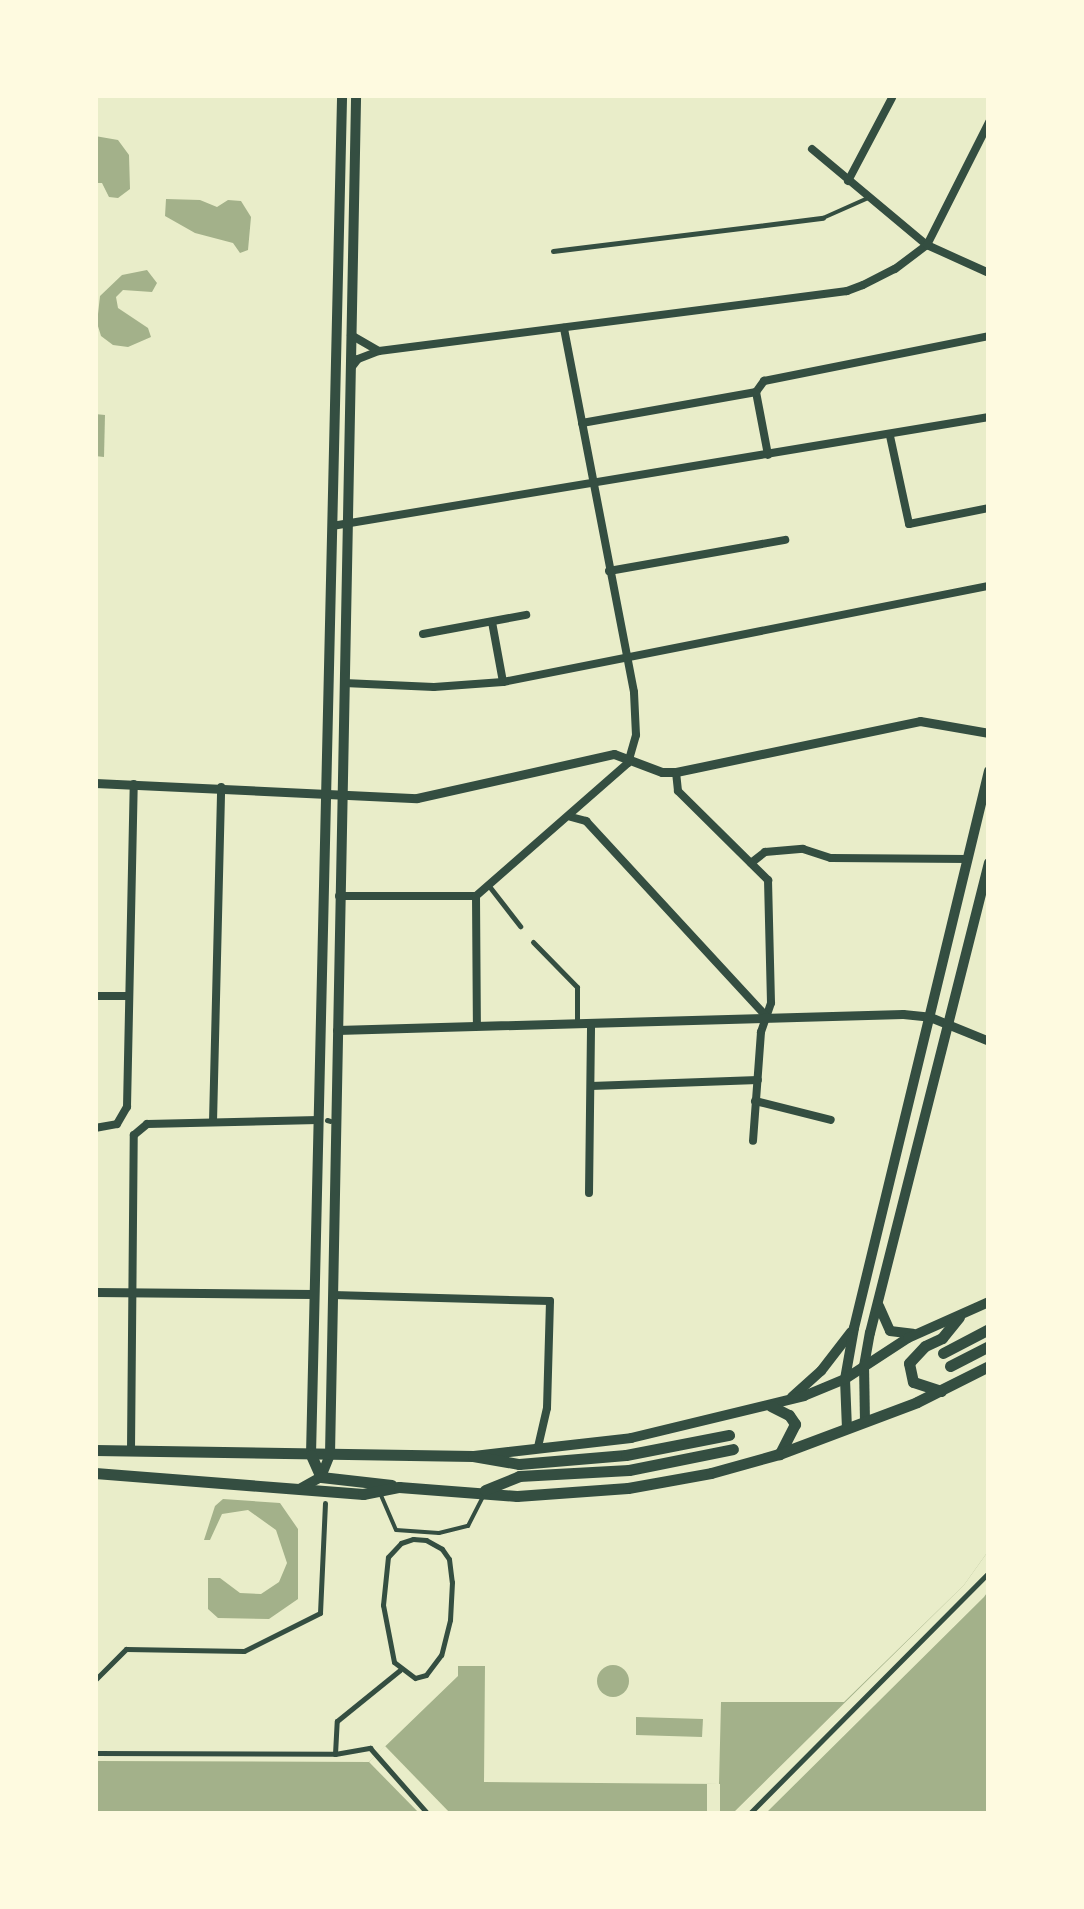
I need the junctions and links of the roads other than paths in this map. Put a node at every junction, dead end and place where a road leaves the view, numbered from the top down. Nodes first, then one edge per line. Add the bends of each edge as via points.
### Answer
1 (342, 95) edge
2 (356, 95) edge
3 (892, 98) dead end
4 (989, 122) edge
5 (812, 149) dead end
6 (848, 181) junction
7 (868, 198) junction
8 (823, 218) joint
9 (927, 245) junction
10 (553, 251) dead end
11 (989, 273) edge
12 (564, 328) junction
13 (350, 334) junction
14 (989, 336) edge
15 (378, 351) junction
16 (350, 369) junction
17 (756, 392) junction
18 (989, 417) edge
19 (582, 423) junction
20 (890, 436) junction
21 (768, 455) junction
22 (593, 484) junction
23 (989, 508) edge
24 (348, 525) junction
25 (332, 526) junction
26 (784, 540) dead end
27 (609, 571) junction
28 (989, 586) edge
29 (526, 615) dead end
30 (492, 622) junction
31 (423, 634) dead end
32 (628, 660) junction
33 (504, 682) junction
34 (344, 683) junction
35 (989, 733) edge
36 (630, 757) junction
37 (989, 771) edge
38 (676, 772) junction
39 (95, 783) edge
40 (134, 784) junction
41 (221, 787) junction
42 (326, 790) junction
43 (340, 796) junction
44 (571, 816) junction
45 (968, 859) junction
46 (751, 863) junction
47 (989, 863) edge
48 (489, 886) junction
49 (339, 896) junction
50 (476, 896) junction
51 (520, 926) dead end
52 (533, 942) dead end
53 (95, 996) edge
54 (130, 996) junction
55 (766, 1017) junction
56 (930, 1017) junction
57 (577, 1023) junction
58 (590, 1023) junction
59 (950, 1025) junction
60 (477, 1026) junction
61 (336, 1030) junction
62 (988, 1042) edge
63 (758, 1080) junction
64 (591, 1086) junction
65 (755, 1101) junction
66 (325, 1120) junction
67 (831, 1120) dead end
68 (213, 1122) junction
69 (95, 1128) edge
70 (754, 1140) dead end
71 (589, 1194) dead end
72 (95, 1292) edge
73 (131, 1292) junction
74 (314, 1294) junction
75 (333, 1295) junction
76 (878, 1300) junction
77 (989, 1302) edge
78 (958, 1317) junction
79 (854, 1328) junction
80 (989, 1329) edge
81 (919, 1334) junction
82 (989, 1346) edge
83 (943, 1353) dead end
84 (864, 1366) junction
85 (950, 1366) dead end
86 (989, 1366) edge
87 (846, 1379) junction
88 (941, 1391) junction
89 (787, 1400) junction
90 (771, 1406) junction
91 (865, 1422) junction
92 (848, 1429) junction
93 (730, 1435) dead end
94 (538, 1447) junction
95 (733, 1449) dead end
96 (95, 1450) edge
97 (130, 1450) junction
98 (780, 1454) junction
99 (310, 1455) junction
100 (330, 1456) junction
101 (473, 1456) junction
102 (95, 1473) edge
103 (322, 1477) junction
104 (399, 1486) junction
105 (300, 1488) junction
106 (485, 1490) junction
107 (378, 1492) junction
108 (325, 1504) dead end
109 (989, 1572) edge
110 (400, 1670) junction
111 (95, 1680) edge
112 (95, 1753) edge
113 (335, 1754) junction
114 (428, 1814) edge
115 (749, 1814) edge

1 - 25 main road
2 - 13 main road
3 - 6 street
4 - 9 street
5 - 6 street
6 - 7 street
7 - 8 lane
7 - 9 street
8 - 10 street
9 - 11 street
9 - 12 street via 896,269 846,290
12 - 15 street
12 - 19 street
13 - 15 street
13 - 16 main road
14 - 17 street via 764,381
15 - 16 street
16 - 24 main road
17 - 19 street
17 - 21 street
18 - 20 street
19 - 22 street
20 - 21 street
20 - 23 street via 909,524
21 - 22 street
22 - 24 street
22 - 27 street
24 - 25 street
24 - 34 main road
25 - 42 main road
26 - 27 street
27 - 32 street
28 - 32 street
29 - 30 street
30 - 31 street
30 - 33 street
32 - 33 street
32 - 36 street via 638,720
33 - 34 street
34 - 43 main road
35 - 38 street via 926,720
36 - 38 street
36 - 43 street via 614,754 417,798
36 - 44 street via 621,774
37 - 45 main road
38 - 46 street via 678,791
39 - 40 street
40 - 41 street
40 - 54 street
41 - 42 street
41 - 68 street
42 - 43 street
42 - 66 main road
43 - 49 main road
44 - 48 street
44 - 55 street via 586,821
45 - 46 street via 886,861 803,849 765,852
45 - 56 main road
46 - 55 street via 768,880
47 - 59 main road
48 - 50 street
48 - 51 street
49 - 50 street
49 - 61 main road
50 - 60 street
52 - 57 street via 577,988
53 - 54 street
54 - 69 street via 123,1118
55 - 56 street
55 - 58 street
55 - 63 street
56 - 59 street
56 - 79 main road
57 - 58 street
57 - 60 street
58 - 64 street
59 - 62 street
59 - 76 main road
60 - 61 street
61 - 75 main road
63 - 64 street
63 - 65 street
64 - 71 street
65 - 67 street
65 - 70 street
66 - 68 street
66 - 74 main road
68 - 73 street via 148,1124 131,1144
72 - 73 street
73 - 74 street
73 - 97 street
74 - 99 main road
75 - 94 street via 550,1300 547,1408
75 - 100 main road
76 - 81 main road via 890,1331
76 - 84 main road
77 - 78 main road
78 - 81 main road
78 - 88 main road via 909,1362 913,1382
79 - 87 main road
79 - 89 main road
80 - 83 main road
81 - 84 main road
82 - 85 main road
84 - 87 main road
84 - 91 main road
86 - 88 main road
87 - 89 main road
87 - 92 main road
88 - 91 main road
89 - 90 main road
90 - 94 main road via 631,1438
90 - 98 main road via 795,1424
91 - 92 main road
92 - 98 main road
93 - 101 main road via 555,1462
94 - 101 main road
95 - 106 main road via 629,1470 518,1476
96 - 97 main road
97 - 99 main road
98 - 106 main road via 628,1488 545,1496
99 - 100 main road
99 - 103 main road
100 - 101 main road
100 - 103 main road
102 - 105 main road
103 - 104 main road
103 - 105 main road
104 - 106 main road
104 - 107 main road
105 - 107 main road
106 - 107 lane via 468,1526 440,1533 396,1530
108 - 111 street via 320,1613 244,1651 126,1649
109 - 115 street
110 - 110 street via 409,1677 426,1675 448,1632 451,1566 442,1549 426,1540 401,1544 386,1563 385,1630
110 - 113 street via 336,1721
112 - 113 street
113 - 114 street via 367,1748

